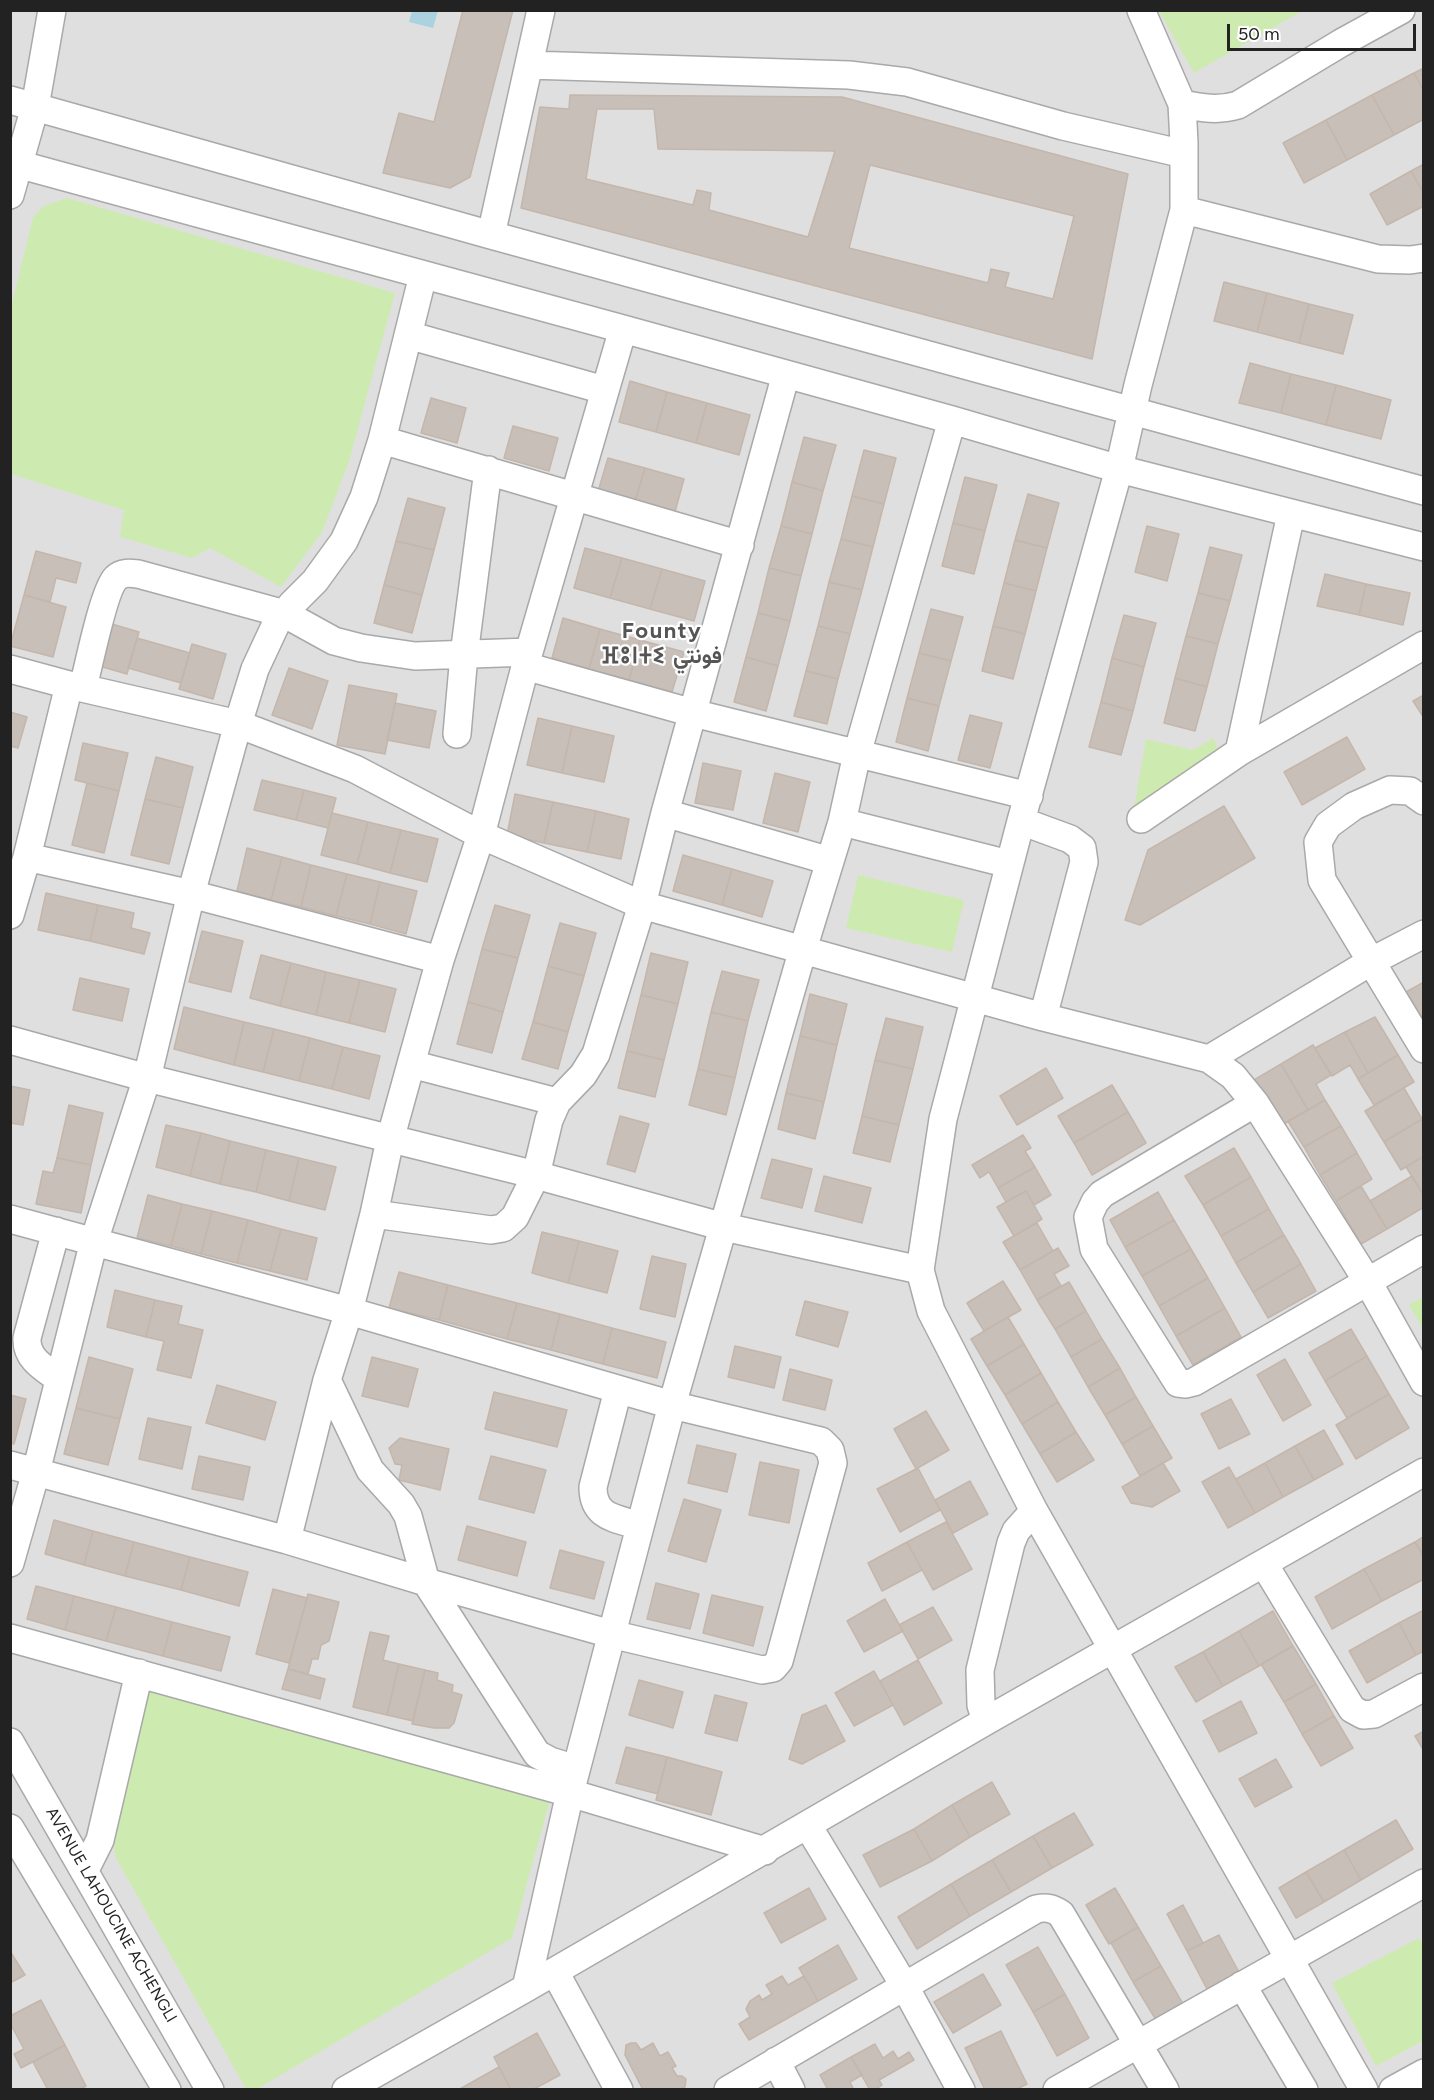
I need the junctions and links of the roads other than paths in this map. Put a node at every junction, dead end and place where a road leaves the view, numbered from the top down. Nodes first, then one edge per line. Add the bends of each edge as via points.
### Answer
1 (52, 10) edge
2 (541, 10) edge
3 (1141, 10) edge
4 (1401, 10) edge
5 (529, 65) junction
6 (23, 103) edge
7 (1182, 104) junction
8 (1184, 154) junction
9 (15, 163) edge
10 (10, 195) edge
11 (1184, 210) junction
12 (491, 236) junction
13 (1424, 258) edge
14 (423, 275) junction
15 (623, 329) junction
16 (408, 335) junction
17 (786, 374) junction
18 (604, 390) junction
19 (1133, 411) junction
20 (952, 420) junction
21 (382, 440) junction
22 (1119, 469) junction
23 (488, 470) junction
24 (1424, 491) edge
25 (573, 497) junction
26 (1292, 514) junction
27 (740, 545) junction
28 (1420, 553) edge
29 (285, 614) junction
30 (1424, 645) edge
31 (464, 655) junction
32 (527, 659) junction
33 (10, 669) edge
34 (76, 686) junction
35 (693, 713) junction
36 (238, 723) junction
37 (457, 734) dead end
38 (1239, 752) junction
39 (857, 754) junction
40 (1424, 801) edge
41 (1025, 809) junction
42 (665, 813) junction
43 (1141, 819) dead end
44 (842, 822) junction
45 (481, 835) junction
46 (27, 857) junction
47 (830, 861) junction
48 (1009, 864) junction
49 (191, 894) junction
50 (642, 905) junction
51 (10, 915) edge
52 (1424, 934) edge
53 (803, 949) junction
54 (440, 960) junction
55 (1372, 961) junction
56 (974, 997) junction
57 (1043, 1017) junction
58 (10, 1040) edge
59 (1424, 1049) edge
60 (1209, 1059) junction
61 (411, 1064) junction
62 (147, 1078) junction
63 (557, 1102) junction
64 (1255, 1103) junction
65 (390, 1140) junction
66 (536, 1175) junction
67 (374, 1214) junction
68 (10, 1219) edge
69 (724, 1227) junction
70 (56, 1231) junction
71 (94, 1241) junction
72 (1424, 1249) edge
73 (920, 1270) junction
74 (1368, 1282) junction
75 (349, 1311) junction
76 (59, 1379) junction
77 (327, 1380) junction
78 (1424, 1382) edge
79 (618, 1390) junction
80 (672, 1406) junction
81 (23, 1468) edge
82 (1424, 1472) edge
83 (1035, 1511) junction
84 (640, 1526) junction
85 (286, 1540) junction
86 (10, 1563) edge
87 (1264, 1564) junction
88 (426, 1582) junction
89 (611, 1634) junction
90 (10, 1638) edge
91 (1115, 1649) junction
92 (139, 1673) junction
93 (1424, 1687) edge
94 (986, 1721) junction
95 (10, 1742) edge
96 (573, 1781) junction
97 (808, 1826) junction
98 (10, 1828) edge
99 (765, 1851) junction
100 (86, 1870) junction
101 (1424, 1883) edge
102 (1290, 1958) junction
103 (555, 1972) junction
104 (904, 1985) junction
105 (1242, 1985) junction
106 (526, 1988) junction
107 (1138, 2044) junction
108 (776, 2061) junction
109 (1424, 2073) edge
110 (732, 2089) edge
111 (167, 2090) edge
112 (210, 2090) edge
113 (346, 2090) edge
114 (619, 2090) edge
115 (791, 2090) edge
116 (962, 2090) edge
117 (1057, 2090) edge
118 (1165, 2090) edge
119 (1304, 2090) edge
120 (1364, 2090) edge
121 (1393, 2090) edge

1 - 6 street
2 - 5 street
3 - 7 street
4 - 7 street via 1238,105 1215,110
5 - 8 street via 861,76 907,82 1063,126
5 - 12 street
6 - 9 street
6 - 12 street
7 - 8 street
8 - 11 street
9 - 10 street
9 - 14 street
11 - 13 street via 1378,259
11 - 19 street
12 - 19 street
14 - 15 street
14 - 16 street
15 - 17 street
15 - 18 street
16 - 18 street
16 - 21 street
17 - 20 street
17 - 27 street
18 - 25 street
19 - 22 street
19 - 24 street
20 - 22 street
20 - 39 street
21 - 23 street
21 - 29 street via 364,497 344,541
22 - 26 street
22 - 41 street
23 - 25 street
23 - 31 street
25 - 27 street
25 - 32 street
26 - 28 street
26 - 38 street
27 - 35 street
29 - 31 street via 334,641 361,648 415,656
29 - 34 street via 124,573 115,578 103,606
29 - 36 street via 276,624 255,669
30 - 38 street
31 - 32 street
31 - 37 street
32 - 35 street
32 - 45 street
33 - 34 street
34 - 36 street
34 - 46 street
35 - 39 street
35 - 42 street
36 - 45 street via 355,769
36 - 49 street
38 - 43 street
39 - 41 street
39 - 44 street
40 - 55 street via 1410,791 1390,790 1354,806 1328,825 1318,842 1322,880
41 - 48 street
41 - 57 street via 1082,848 1084,861
42 - 47 street
42 - 50 street
44 - 47 street
44 - 48 street
45 - 50 street
45 - 54 street
46 - 49 street
46 - 51 street
47 - 53 street
48 - 56 street
49 - 54 street
49 - 62 street
50 - 53 street
50 - 63 street via 596,1054 583,1075
52 - 55 street
53 - 56 street
53 - 69 street
54 - 61 street
55 - 59 street
55 - 60 street
56 - 57 street
56 - 73 street via 943,1119
57 - 60 street
58 - 62 street
60 - 64 street via 1233,1076
61 - 63 street
61 - 65 street
62 - 65 street
62 - 71 street
63 - 66 street
64 - 74 street
64 - 74 street via 1102,1194 1089,1217 1094,1249 1173,1377 1178,1383 1194,1382
65 - 66 street
65 - 67 street
66 - 67 street via 515,1217 503,1228 490,1230
66 - 69 street
67 - 75 street
68 - 70 street
69 - 73 street
69 - 80 street
70 - 71 street
70 - 76 street via 27,1347 39,1364
71 - 75 street
71 - 76 street
72 - 74 street
73 - 83 street via 931,1311
74 - 78 street
75 - 77 street
75 - 79 street
76 - 81 street
77 - 85 street
77 - 88 street via 370,1470 408,1516
79 - 80 street
79 - 84 street via 593,1500 603,1514
80 - 84 street
80 - 89 street via 821,1441 830,1450 833,1463 779,1661 773,1668 762,1670
81 - 85 street
81 - 86 street
82 - 87 street
83 - 91 street
83 - 94 street via 1016,1531 1011,1543 980,1670 981,1705
84 - 89 street
85 - 88 street
87 - 91 street
87 - 93 street via 1352,1709 1363,1715 1374,1714
88 - 89 street
88 - 96 street via 537,1754
89 - 96 street
90 - 92 street
91 - 94 street
91 - 102 street
92 - 96 street
92 - 100 street via 100,1840
94 - 97 street
95 - 100 street, AVENUE LAHOUCINE ACHENGLI
96 - 99 street
96 - 106 street
97 - 99 street
97 - 104 street
98 - 111 street
99 - 103 street
100 - 112 street, AVENUE LAHOUCINE ACHENGLI
101 - 102 street
102 - 105 street
102 - 120 street
103 - 106 street
103 - 114 street
104 - 107 street via 1036,1909 1046,1907 1061,1914
104 - 108 street
104 - 116 street
105 - 107 street
105 - 119 street
106 - 113 street
107 - 117 street
107 - 118 street
108 - 110 street
108 - 115 street
109 - 121 street

